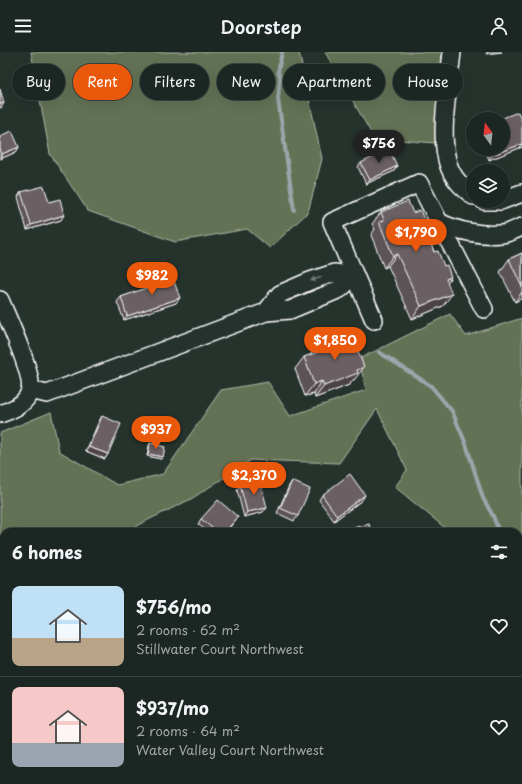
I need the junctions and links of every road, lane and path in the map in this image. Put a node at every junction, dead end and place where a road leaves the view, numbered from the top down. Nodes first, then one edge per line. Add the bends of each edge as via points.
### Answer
1 (452, 52) edge
2 (466, 190) edge
3 (522, 193) edge
4 (510, 198) edge
5 (439, 222) junction
6 (522, 227) edge
7 (354, 276) junction
8 (0, 300) edge
9 (484, 309) dead end
10 (374, 320) dead end
11 (30, 390) junction
12 (0, 414) edge

1 - 2 street via 444,136 447,160 452,173
3 - 4 street
5 - 6 street via 483,234 502,234
5 - 7 street via 419,183 332,222
5 - 9 street
7 - 10 street
7 - 11 street via 334,273 280,294 266,312 47,394
8 - 11 street via 22,358
11 - 12 street via 25,400 12,410

